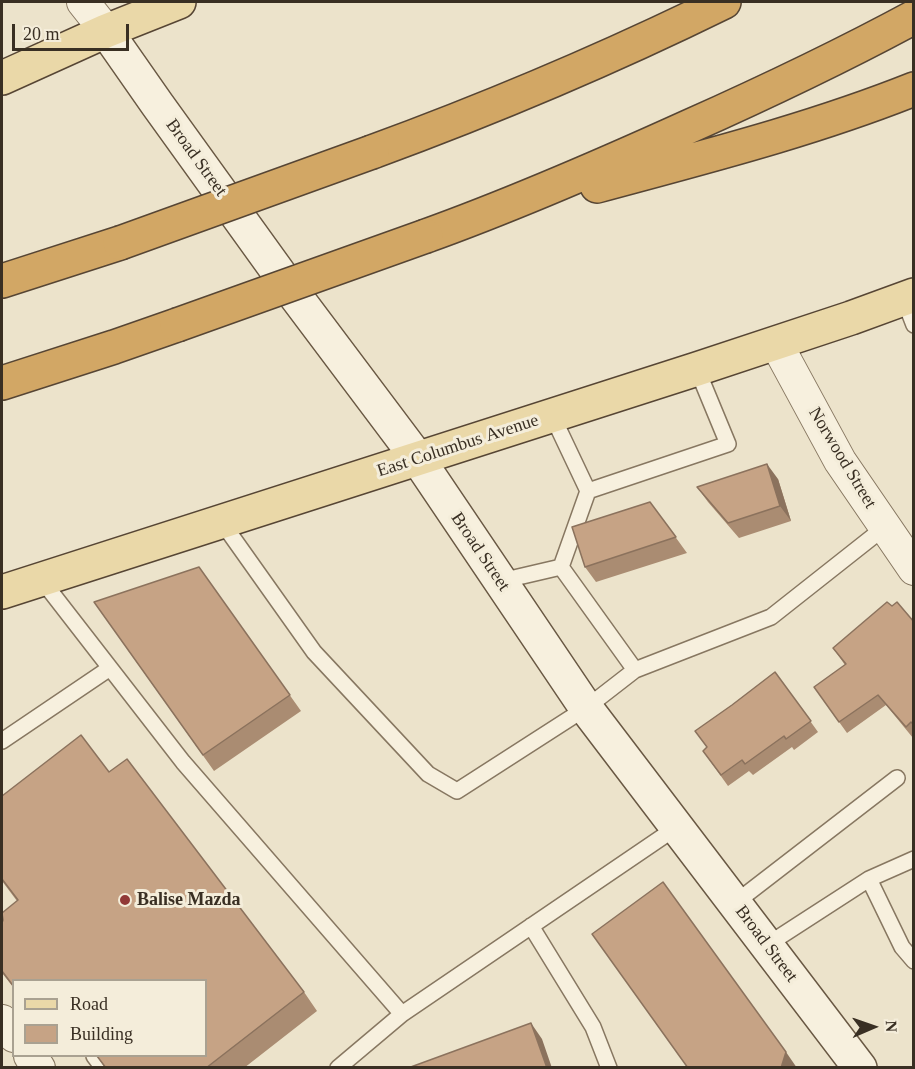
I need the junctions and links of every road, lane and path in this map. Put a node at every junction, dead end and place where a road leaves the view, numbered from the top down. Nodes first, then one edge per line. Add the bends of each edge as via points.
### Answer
1 (83, 2) edge
2 (179, 2) edge
3 (724, 2) edge
4 (914, 17) edge
5 (106, 31) junction
6 (2, 78) edge
7 (914, 89) edge
8 (476, 218) junction
9 (2, 281) edge
10 (910, 306) edge
11 (776, 343) junction
12 (697, 369) junction
13 (2, 383) edge
14 (552, 415) junction
15 (418, 459) junction
16 (588, 491) junction
17 (221, 521) junction
18 (885, 527) junction
19 (561, 567) junction
20 (914, 569) edge
21 (41, 579) junction
22 (501, 581) junction
23 (2, 592) edge
24 (110, 668) junction
25 (635, 670) junction
26 (586, 708) junction
27 (2, 741) edge
28 (897, 778) dead end
29 (677, 827) junction
30 (914, 859) edge
31 (869, 879) junction
32 (735, 903) junction
33 (531, 926) junction
34 (767, 945) junction
35 (914, 961) edge
36 (402, 1014) junction
37 (2, 1021) edge
38 (12, 1034) edge
39 (338, 1068) edge
40 (609, 1068) edge
41 (860, 1068) edge

1 - 5 street
2 - 5 main road
3 - 9 highway, bridge via 557,78 414,137 120,243
4 - 8 highway via 757,96
5 - 6 main road
5 - 15 main road, Broad Street via 291,290
7 - 8 highway via 824,123 750,145
8 - 13 highway, bridge
10 - 11 main road, East Columbus Avenue
11 - 12 main road, East Columbus Avenue
11 - 18 street, Norwood Street via 840,461
12 - 14 main road, East Columbus Avenue
12 - 16 lane via 728,444
14 - 15 main road, East Columbus Avenue
14 - 16 lane
15 - 17 main road, East Columbus Avenue
15 - 22 main road, Broad Street
16 - 19 lane
17 - 21 main road, East Columbus Avenue
17 - 26 lane via 314,652 428,774 457,791
18 - 20 street, Norwood Street
18 - 25 lane via 771,617
19 - 22 lane
19 - 25 lane
21 - 23 main road, East Columbus Avenue
21 - 24 lane
22 - 26 main road, Broad Street
24 - 27 lane
24 - 36 lane via 183,762
25 - 26 lane
26 - 29 main road, Broad Street
28 - 32 lane
29 - 32 main road, Broad Street
29 - 33 lane
30 - 31 lane
31 - 34 lane
31 - 35 lane via 902,947
32 - 34 main road, Broad Street
33 - 36 lane
33 - 40 lane via 593,1027
34 - 41 main road, Broad Street
36 - 39 lane
37 - 38 street

